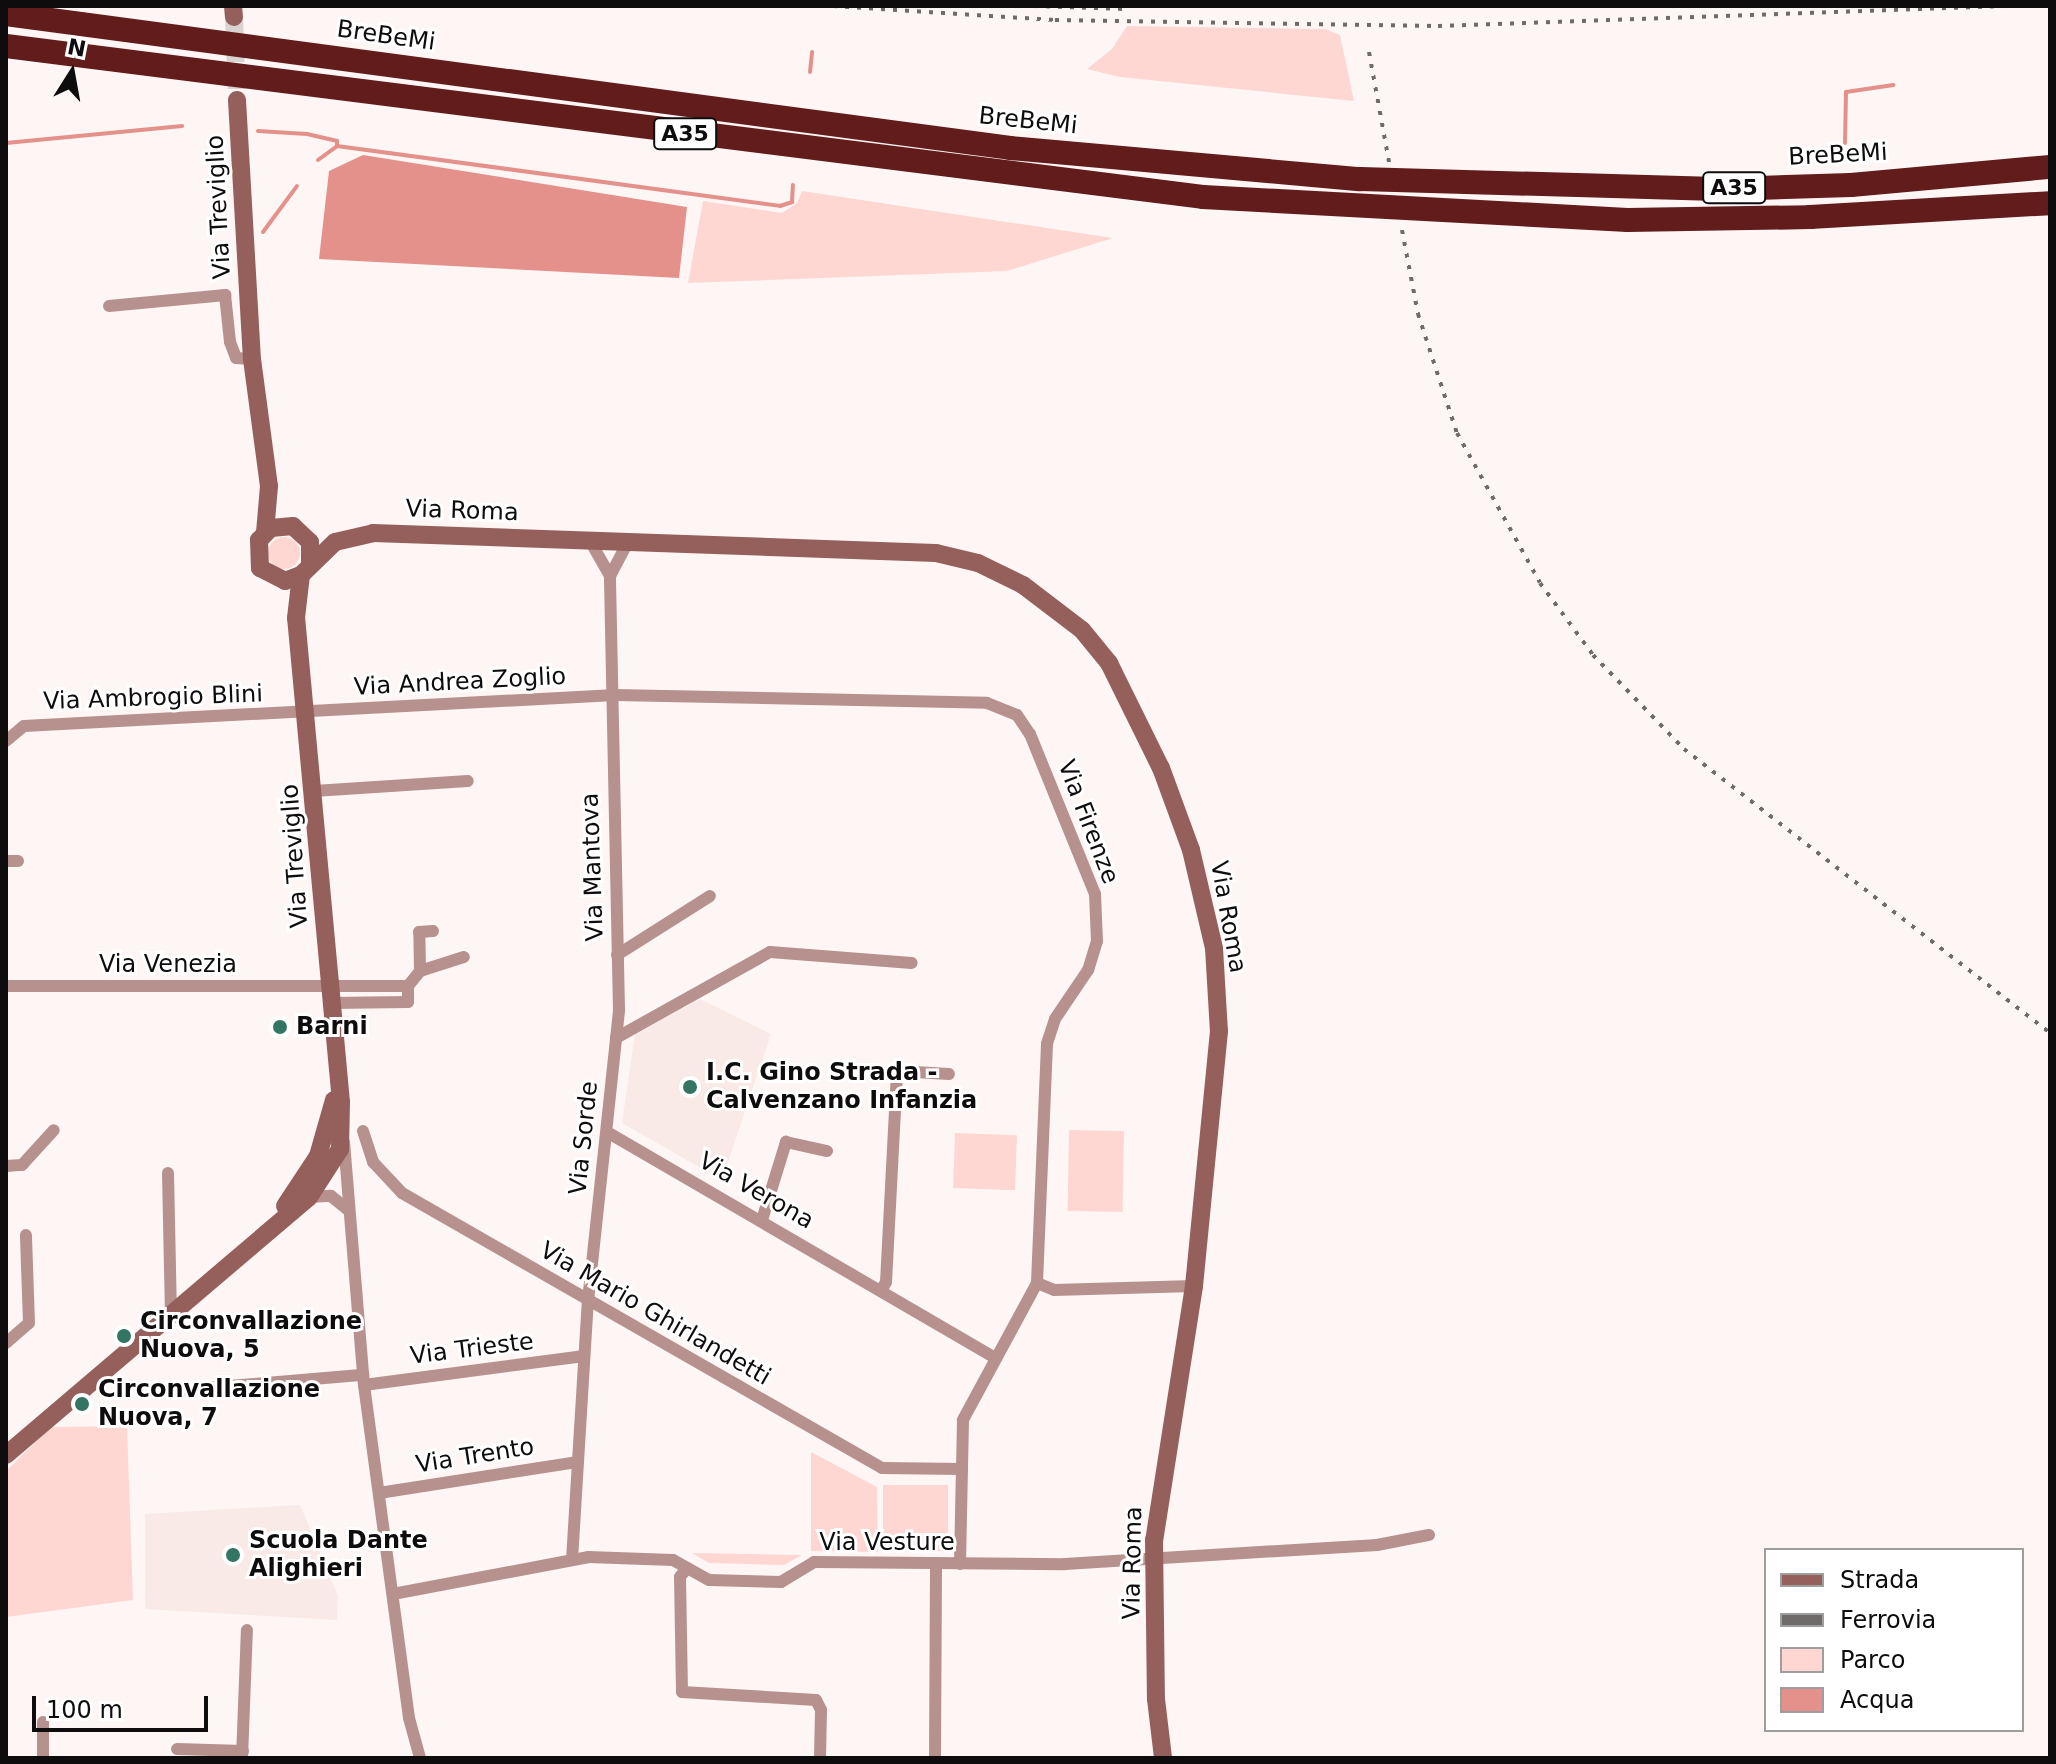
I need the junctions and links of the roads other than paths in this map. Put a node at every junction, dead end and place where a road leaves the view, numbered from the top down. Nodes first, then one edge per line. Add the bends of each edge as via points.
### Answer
1 (6, 14) edge
2 (6, 46) edge
3 (237, 100) tunnel mouth
4 (2050, 167) edge
5 (2050, 203) edge
6 (109, 306) dead end
7 (252, 359) junction
8 (269, 486) junction
9 (300, 531) junction
10 (265, 533) junction
11 (589, 539) junction
12 (629, 540) junction
13 (335, 542) junction
14 (306, 570) junction
15 (610, 576) junction
16 (276, 580) junction
17 (296, 618) junction
18 (615, 695) junction
19 (307, 713) junction
20 (6, 741) edge
21 (468, 781) dead end
22 (314, 791) junction
23 (710, 896) dead end
24 (433, 931) dead end
25 (617, 955) junction
26 (464, 957) dead end
27 (912, 963) dead end
28 (420, 971) junction
29 (6, 986) edge
30 (330, 995) junction
31 (616, 1038) junction
32 (949, 1074) dead end
33 (54, 1130) dead end
34 (363, 1131) dead end
35 (607, 1132) junction
36 (333, 1151) junction
37 (827, 1151) dead end
38 (6, 1166) edge
39 (168, 1173) dead end
40 (309, 1197) junction
41 (346, 1205) junction
42 (762, 1220) junction
43 (274, 1222) junction
44 (26, 1235) dead end
45 (1037, 1283) junction
46 (1194, 1286) junction
47 (881, 1291) junction
48 (588, 1301) junction
49 (171, 1312) junction
50 (6, 1343) edge
51 (584, 1356) junction
52 (996, 1358) junction
53 (364, 1380) junction
54 (171, 1391) dead end
55 (6, 1455) edge
56 (577, 1462) junction
57 (962, 1469) junction
58 (379, 1493) junction
59 (1429, 1535) dead end
60 (572, 1560) junction
61 (1154, 1560) junction
62 (936, 1564) junction
63 (960, 1564) junction
64 (687, 1568) junction
65 (393, 1594) junction
66 (247, 1630) dead end
67 (43, 1722) dead end
68 (177, 1749) dead end
69 (242, 1754) edge
70 (43, 1758) edge
71 (420, 1758) edge
72 (820, 1758) edge
73 (935, 1758) edge
74 (1163, 1758) edge

1 - 4 highway, BreBeMi / A35 via 1010,148 1360,179 1726,189 1851,185
2 - 5 highway, A35 via 1003,176 1366,210 1658,220
3 - 7 street, Via Treviglio
6 - 7 street, Via Treviglio via 225,295 236,358
7 - 8 street, Via Treviglio
8 - 9 street, Via Treviglio
8 - 10 street, Via Treviglio
9 - 10 street
9 - 13 street, Via Roma
9 - 14 street, Via Treviglio via 312,549
10 - 16 street, Via Treviglio via 257,559
11 - 12 street, Via Roma
11 - 13 street, Via Roma via 373,533
11 - 15 street
12 - 15 street
12 - 46 street, Via Roma via 893,549 978,563 1056,607 1109,663 1161,768 1191,850 1214,948 1219,1031
13 - 14 street, Via Roma
14 - 16 street
14 - 17 street, Via Treviglio
15 - 18 street
16 - 17 street, Via Treviglio
17 - 19 street, Via Treviglio
18 - 19 street, Via Andrea Zoglio
18 - 25 street, Via Mantova via 609,722
18 - 45 street, Via Firenze via 987,703 1017,715 1030,734 1095,894 1098,920 1088,970 1055,1019 1047,1044
19 - 20 street, Via Ambrogio Blini via 24,726
19 - 22 street, Via Treviglio
21 - 22 street
22 - 30 street, Via Treviglio
23 - 25 street
24 - 28 street via 419,932
25 - 31 street, Via Mantova
26 - 28 street
27 - 31 street via 770,952
28 - 30 street via 408,986 408,1002
29 - 30 street, Via Venezia
30 - 36 street, Via Treviglio via 337,1090
31 - 35 street, Via Sorde
32 - 47 street via 897,1071 886,1282
33 - 38 street via 22,1165
34 - 48 street, Via Mario Ghirlandetti via 373,1162 402,1193
35 - 42 street, Via Verona
35 - 48 street, Via Sorde
36 - 40 street
36 - 41 street
36 - 41 street
36 - 43 street
37 - 42 street via 786,1142
39 - 49 street
40 - 41 street via 331,1196
40 - 43 street
41 - 53 street
42 - 47 street, Via Verona
43 - 49 street
44 - 50 street via 29,1323
45 - 46 street via 1054,1290
45 - 52 street, Via Firenze
46 - 61 street, Via Roma via 1159,1486
47 - 52 street, Via Verona
48 - 51 street, Via Sorde
48 - 57 street, Via Mario Ghirlandetti via 882,1468
49 - 55 street
51 - 53 street, Via Trieste
51 - 56 street, Via Sorde
52 - 57 street, Via Firenze via 963,1420
53 - 54 street, Via Trieste
53 - 58 street
56 - 58 street, Via Trento
56 - 60 street, Via Sorde
57 - 63 street, Via Firenze
58 - 65 street
59 - 61 street, Via Vesture via 1377,1545
60 - 64 street, Via Vesture via 673,1560
60 - 65 street, Via Vesture
61 - 63 street, Via Vesture
61 - 74 street, Via Roma via 1156,1699
62 - 63 street, Via Vesture
62 - 64 street, Via Vesture via 814,1562 781,1582 709,1580
62 - 73 street
64 - 72 street via 680,1577 682,1692 816,1700
65 - 71 street via 409,1718
66 - 69 street
67 - 70 street
68 - 69 street

